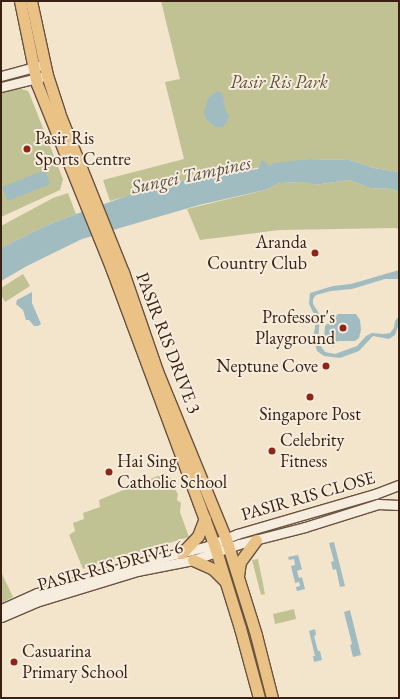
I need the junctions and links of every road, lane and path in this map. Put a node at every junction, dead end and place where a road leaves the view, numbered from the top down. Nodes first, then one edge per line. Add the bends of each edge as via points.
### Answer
1 (20, 1) edge
2 (31, 1) edge
3 (40, 71) junction
4 (1, 76) edge
5 (1, 86) edge
6 (103, 235) junction
7 (399, 485) edge
8 (399, 505) edge
9 (204, 518) junction
10 (292, 518) junction
11 (295, 530) junction
12 (256, 540) junction
13 (227, 543) junction
14 (215, 548) junction
15 (182, 553) junction
16 (194, 560) junction
17 (238, 578) junction
18 (226, 583) junction
19 (1, 609) edge
20 (1, 617) edge
21 (259, 698) edge
22 (272, 698) edge

1 - 3 main road, PASIR RIS DRIVE 3
2 - 3 main road, PASIR RIS DRIVE 3
3 - 4 street
3 - 5 street
3 - 6 main road, PASIR RIS DRIVE 3 via 59,113
6 - 9 main road, PASIR RIS DRIVE 3
6 - 13 main road, PASIR RIS DRIVE 3
7 - 10 street, PASIR RIS CLOSE
8 - 11 street, PASIR RIS CLOSE via 378,504
9 - 14 main road, PASIR RIS DRIVE 3
9 - 15 main road via 198,536
10 - 11 street
10 - 13 street, PASIR RIS CLOSE via 237,534
11 - 12 street, PASIR RIS CLOSE
12 - 13 street, PASIR RIS CLOSE
12 - 17 main road via 240,562
13 - 14 street, PASIR RIS DRIVE 6
13 - 17 main road, PASIR RIS DRIVE 3
14 - 15 street, PASIR RIS DRIVE 6
14 - 16 street, PASIR RIS DRIVE 6
14 - 18 main road, PASIR RIS DRIVE 3
15 - 19 street, PASIR RIS DRIVE 6 via 37,592
16 - 18 main road via 213,569
16 - 20 street, PASIR RIS DRIVE 6 via 137,571 36,602
17 - 22 main road, PASIR RIS DRIVE 3
18 - 21 main road, PASIR RIS DRIVE 3

